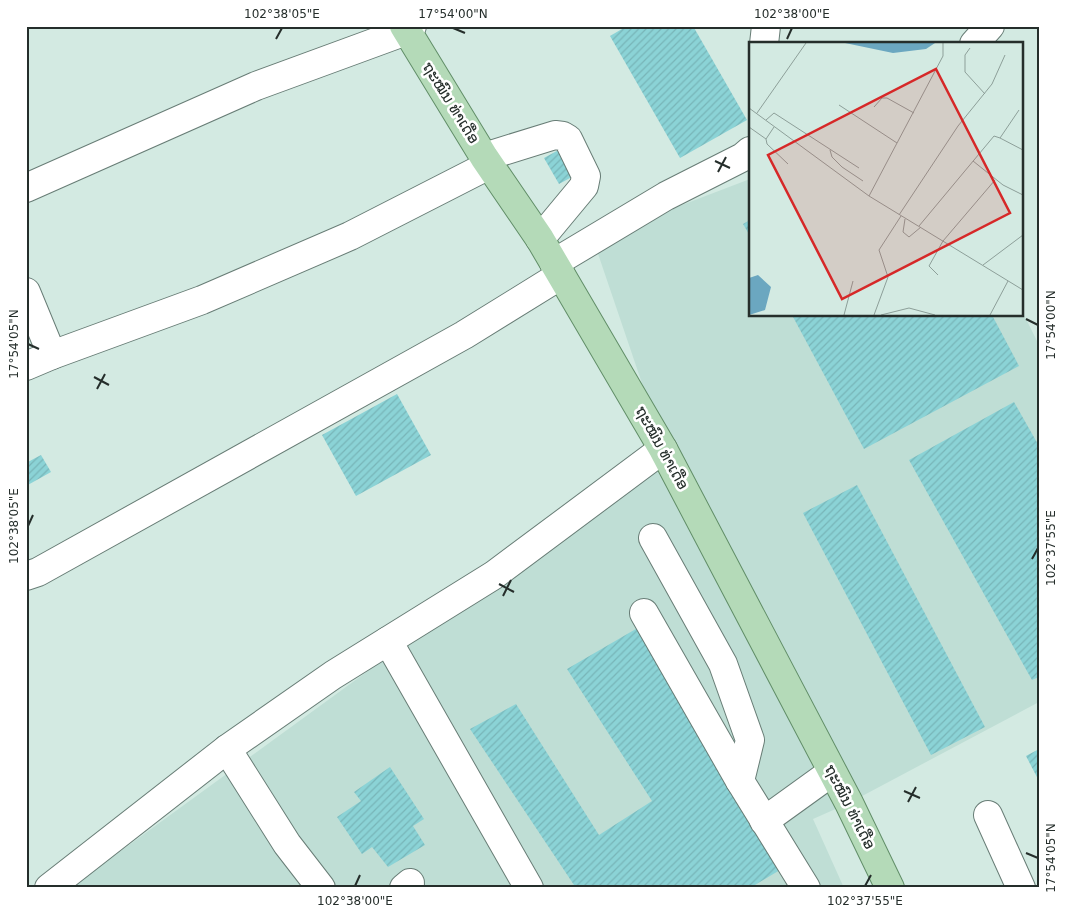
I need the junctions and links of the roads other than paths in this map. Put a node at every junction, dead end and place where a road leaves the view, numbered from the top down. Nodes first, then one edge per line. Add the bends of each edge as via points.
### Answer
1 (766, 26) edge
2 (990, 26) edge
3 (407, 28) edge
4 (764, 42) edge
5 (976, 42) edge
6 (749, 152) edge
7 (487, 161) junction
8 (26, 188) edge
9 (540, 239) junction
10 (557, 269) junction
11 (26, 292) edge
12 (52, 355) junction
13 (26, 366) edge
14 (664, 449) junction
15 (653, 538) dead end
16 (26, 576) edge
17 (644, 613) dead end
18 (388, 641) junction
19 (227, 748) junction
20 (832, 772) junction
21 (740, 781) junction
22 (988, 815) dead end
23 (764, 821) junction
24 (49, 888) edge
25 (320, 888) edge
26 (529, 888) edge
27 (806, 888) edge
28 (890, 888) edge
29 (1021, 888) edge

1 - 4 street
2 - 5 street
3 - 7 main road, ຖະໝົນ ທ່າເດື່ອ
3 - 8 street via 256,86
6 - 10 street via 666,196
7 - 9 main road, ຖະໝົນ ທ່າເດື່ອ
7 - 9 street via 555,135 568,139 586,181
7 - 12 street via 350,236 202,300
9 - 10 main road, ຖະໝົນ ທ່າເດື່ອ
10 - 14 main road, ຖະໝົນ ທ່າເດື່ອ
10 - 16 street via 456,340
11 - 12 street
12 - 13 street
14 - 18 street via 494,575
14 - 20 main road, ຖະໝົນ ທ່າເດື່ອ
15 - 21 street via 723,664 750,740
17 - 21 street
18 - 19 street
18 - 26 street
19 - 24 street
19 - 25 street via 287,844
20 - 23 street
20 - 28 main road, ຖະໝົນ ທ່າເດື່ອ
21 - 23 street
22 - 29 street
23 - 27 street

